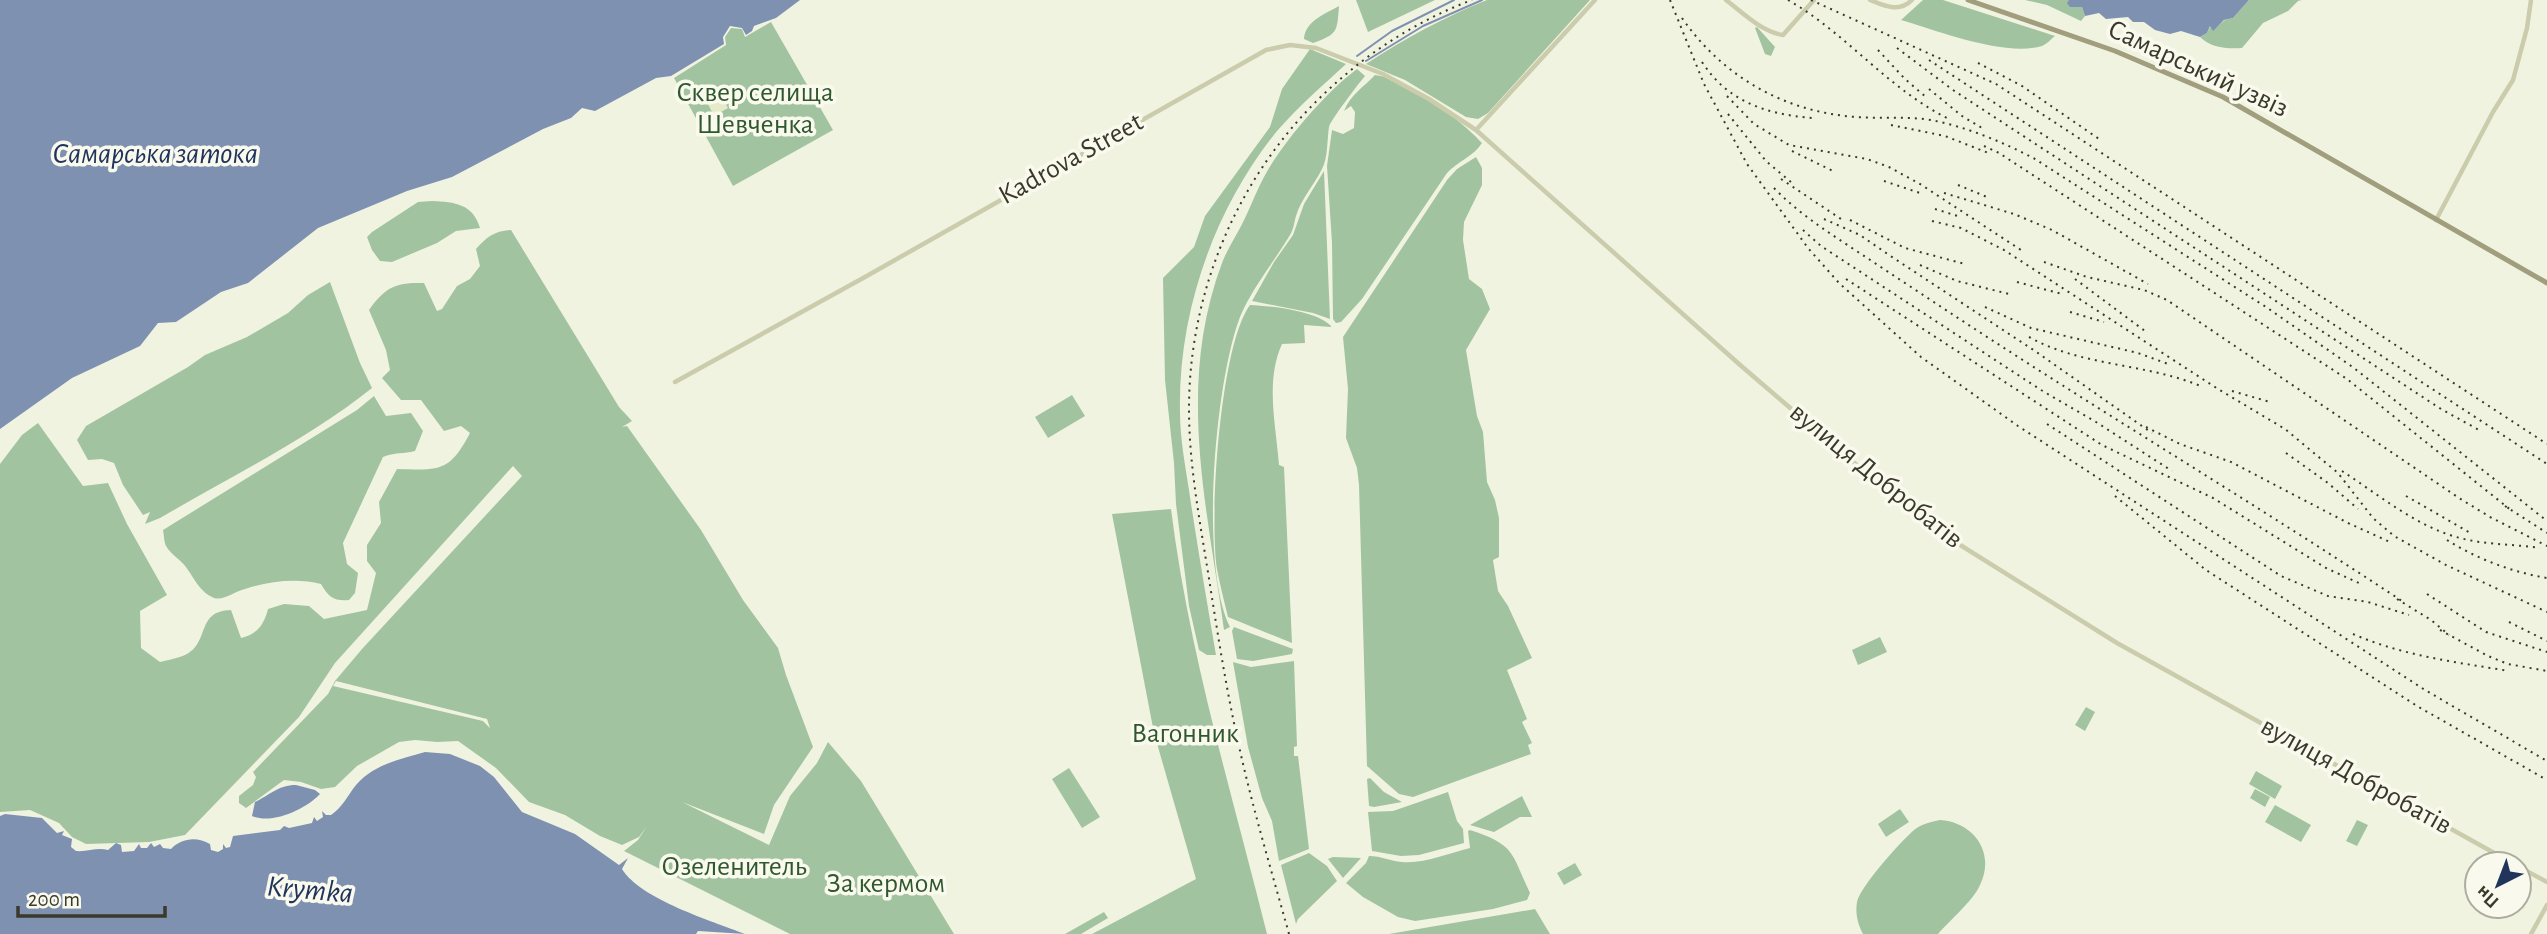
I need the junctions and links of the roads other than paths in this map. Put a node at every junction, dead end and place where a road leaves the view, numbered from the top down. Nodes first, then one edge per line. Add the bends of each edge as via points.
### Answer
1 (1595, 0) edge
2 (1726, 0) edge
3 (1814, 0) edge
4 (1870, 0) edge
5 (1912, 0) edge
6 (1968, 0) edge
7 (2531, 0) edge
8 (1476, 130) junction
9 (2436, 221) junction
10 (2547, 283) edge
11 (675, 382) dead end
12 (2489, 850) edge
13 (2547, 905) edge
14 (2531, 934) edge

1 - 8 street
2 - 3 street via 1759,25 1783,35
4 - 5 street via 1897,8
6 - 9 main road, Самарський узвіз via 2115,51 2223,97
7 - 9 street via 2513,80
8 - 11 street, Kadrova Street via 1403,84 1327,52 1300,45 1266,50
8 - 12 street, вулиця Добробатів via 1749,373 1941,533 2117,643
9 - 10 main road, Самарський узвіз
13 - 14 street

